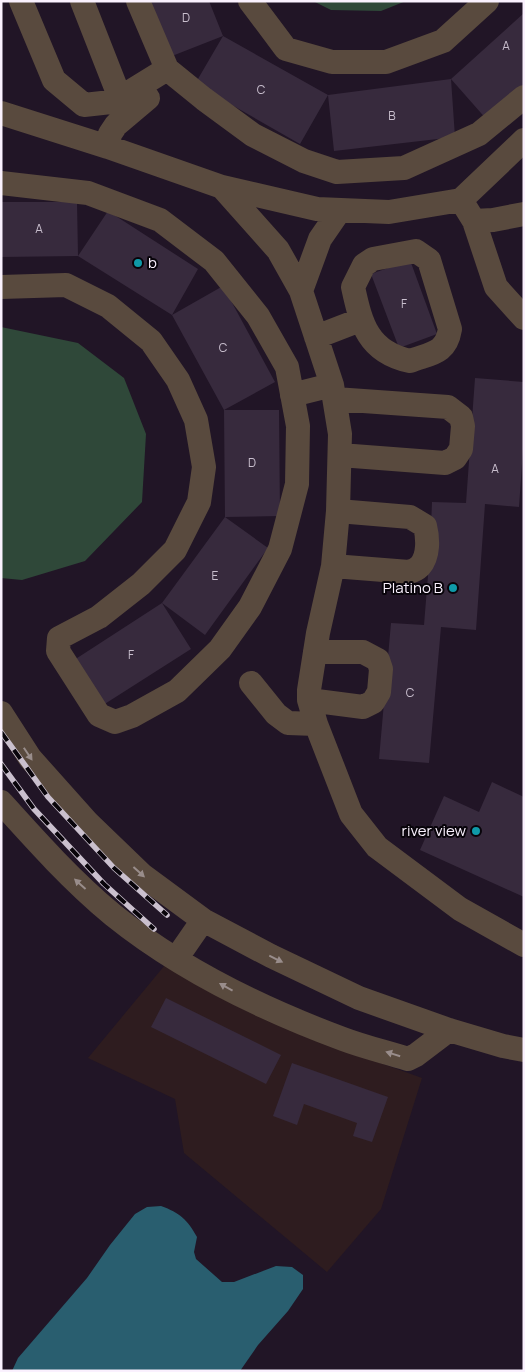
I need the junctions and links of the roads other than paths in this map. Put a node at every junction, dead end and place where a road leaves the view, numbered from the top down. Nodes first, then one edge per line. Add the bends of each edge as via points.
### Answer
1 (21, 1) edge
2 (82, 1) edge
3 (138, 1) edge
4 (250, 1) edge
5 (487, 1) edge
6 (168, 69) junction
7 (524, 97) edge
8 (120, 98) junction
9 (148, 98) dead end
10 (1, 113) edge
11 (480, 134) junction
12 (524, 140) edge
13 (108, 147) junction
14 (499, 164) junction
15 (1, 183) edge
16 (222, 188) junction
17 (461, 200) junction
18 (340, 210) junction
19 (524, 214) edge
20 (474, 220) junction
21 (1, 287) edge
22 (301, 291) junction
23 (524, 318) edge
24 (360, 320) junction
25 (316, 337) junction
26 (334, 392) junction
27 (292, 395) junction
28 (340, 456) junction
29 (338, 511) junction
30 (333, 566) junction
31 (315, 652) junction
32 (251, 683) dead end
33 (309, 700) junction
34 (1, 713) edge
35 (316, 724) junction
36 (1, 802) edge
37 (203, 920) junction
38 (524, 945) edge
39 (176, 959) junction
40 (449, 1030) junction
41 (524, 1050) edge

1 - 8 street via 54,80 84,105
2 - 8 street
3 - 6 street
4 - 5 street via 286,49 332,62 386,62 444,41
6 - 8 street
6 - 11 street via 253,135 304,161 337,172 404,168
7 - 11 street
9 - 13 street via 116,125 110,134
10 - 13 street
11 - 14 street
12 - 14 street
13 - 16 street
14 - 17 street
15 - 27 street via 88,193 160,220 214,261 258,316 286,367
16 - 18 street via 317,209
16 - 22 street via 278,250
17 - 18 street via 390,212
17 - 20 street
18 - 22 street via 320,239
19 - 20 street
20 - 23 street via 496,287
21 - 27 street via 66,284 108,306 151,341 178,380 196,420 204,467 199,502 176,550 141,584 99,617 59,638 58,651 99,715 115,722 177,691 220,649 250,607 280,549 297,484 298,426
22 - 25 street
24 - 24 street via 352,287 364,265 373,259 416,251 429,260 450,329 442,349 410,362 402,360 385,352
24 - 25 street
25 - 26 street
26 - 27 street
26 - 28 street
26 - 28 street via 448,407 460,417 463,426 461,449 455,458 445,463
28 - 29 street
29 - 30 street
29 - 30 street via 410,517 425,526 428,535 425,558 419,567 409,572
30 - 31 street
31 - 33 street
31 - 33 street via 363,652 378,660 381,669 379,692 373,702 363,707
32 - 35 street via 276,714 288,722
33 - 35 street
34 -> 37 street via 30,758 88,824 142,875
35 - 38 street via 351,814 377,847 460,909
39 -> 36 street via 114,915 53,860
37 - 39 street
37 -> 40 street via 359,998
40 -> 39 street via 408,1059 343,1039 251,1000
40 - 41 street

